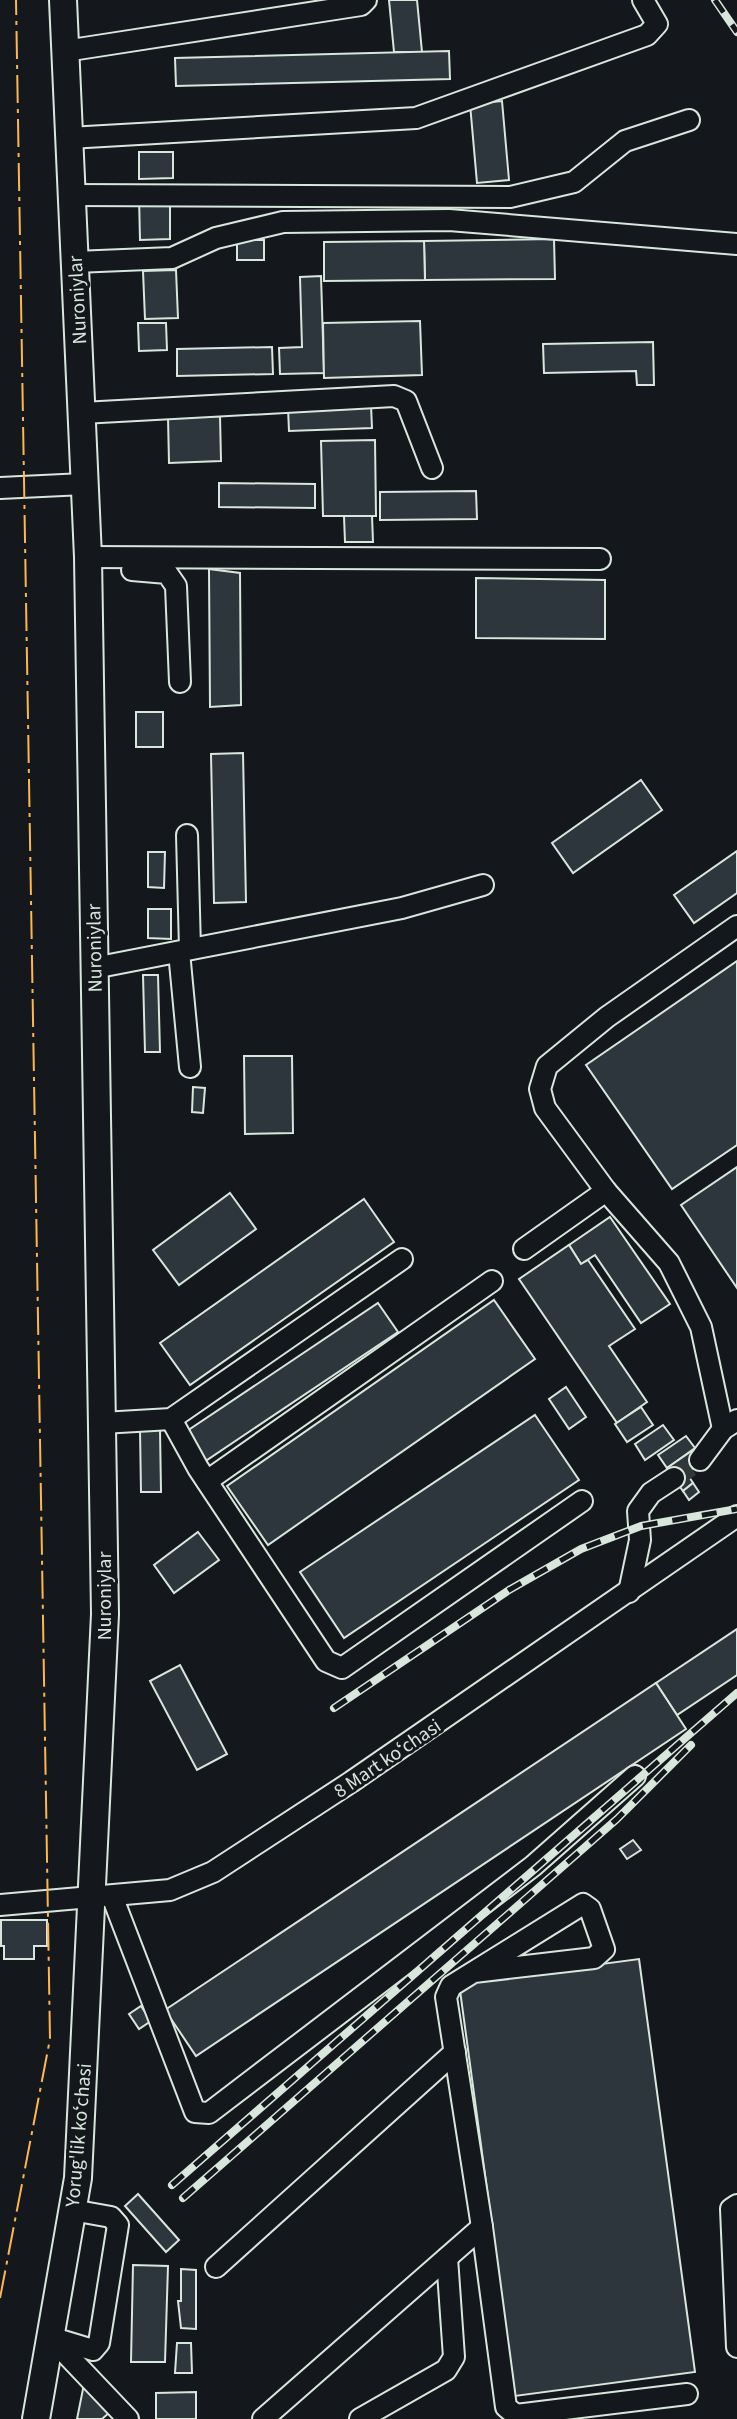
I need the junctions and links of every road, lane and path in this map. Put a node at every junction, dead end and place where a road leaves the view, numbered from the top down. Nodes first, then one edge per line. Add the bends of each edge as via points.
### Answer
1 (63, 0) edge
2 (366, 0) edge
3 (643, 0) edge
4 (65, 51) junction
5 (689, 120) dead end
6 (69, 138) junction
7 (72, 195) junction
8 (737, 244) edge
9 (75, 262) junction
10 (82, 413) junction
11 (432, 468) dead end
12 (84, 484) junction
13 (0, 488) edge
14 (600, 559) dead end
15 (88, 564) junction
16 (180, 682) dead end
17 (187, 835) dead end
18 (483, 885) dead end
19 (737, 926) edge
20 (184, 950) junction
21 (94, 968) junction
22 (190, 1067) dead end
23 (606, 1191) junction
24 (524, 1249) dead end
25 (402, 1259) dead end
26 (492, 1281) dead end
27 (171, 1419) junction
28 (102, 1423) junction
29 (730, 1425) edge
30 (700, 1460) tunnel mouth
31 (674, 1478) tunnel mouth
32 (207, 1481) junction
33 (582, 1501) dead end
34 (737, 1516) edge
35 (629, 1592) junction
36 (635, 1776) dead end
37 (103, 1896) junction
38 (0, 1905) edge
39 (474, 1972) junction
40 (455, 2052) junction
41 (737, 2205) edge
42 (72, 2210) junction
43 (482, 2227) junction
44 (447, 2258) junction
45 (216, 2267) dead end
46 (50, 2337) junction
47 (737, 2347) edge
48 (687, 2394) dead end
49 (36, 2419) edge
50 (128, 2419) edge
51 (263, 2419) edge
52 (360, 2419) edge

1 - 4 main road, Nuroniylar
2 - 4 street via 361,5
3 - 6 street via 657,24 647,35 416,118
4 - 6 main road, Nuroniylar
5 - 7 street via 625,141 574,182 510,197
6 - 7 main road, Nuroniylar
7 - 9 main road, Nuroniylar
8 - 9 street via 449,220 283,222 216,238 172,258
9 - 10 main road, Nuroniylar
10 - 11 street via 394,396 406,401
10 - 12 main road, Nuroniylar
12 - 13 street
12 - 15 main road, Nuroniylar
14 - 15 street
15 - 16 street via 167,573 176,586
15 - 21 main road, Nuroniylar
17 - 20 street
18 - 20 street via 402,908
19 - 23 street via 547,1066 540,1089 545,1108
20 - 21 street
20 - 22 street
21 - 28 main road, Nuroniylar
23 - 24 street
23 - 29 street via 669,1263 701,1327
25 - 27 street
26 - 32 street
27 - 28 street
27 - 32 street
28 - 37 main road, Nuroniylar
29 - 30 street
31 - 35 street via 651,1493 638,1511 640,1540
32 - 33 street via 326,1661 342,1668
34 - 35 street, 8 Mart koʻchasi
35 - 37 street, 8 Mart koʻchasi via 213,1872 170,1890
36 - 37 street via 533,1866 209,2113 195,2112
37 - 38 street, 8 Mart koʻchasi
37 - 42 main road, Yorug'lik koʻchasi
39 - 39 street via 583,1904 590,1909 604,1949 594,1958
39 - 40 street via 451,1986 446,1997
40 - 43 street
40 - 45 street
41 - 47 street via 731,2209
42 - 46 main road, Yorug'lik koʻchasi
42 - 46 street via 111,2217 118,2225 99,2343 93,2350
43 - 44 street
43 - 48 street via 506,2407 516,2415
44 - 51 street
44 - 52 street via 454,2357 446,2370
46 - 49 main road, Yorug'lik koʻchasi
46 - 50 street

